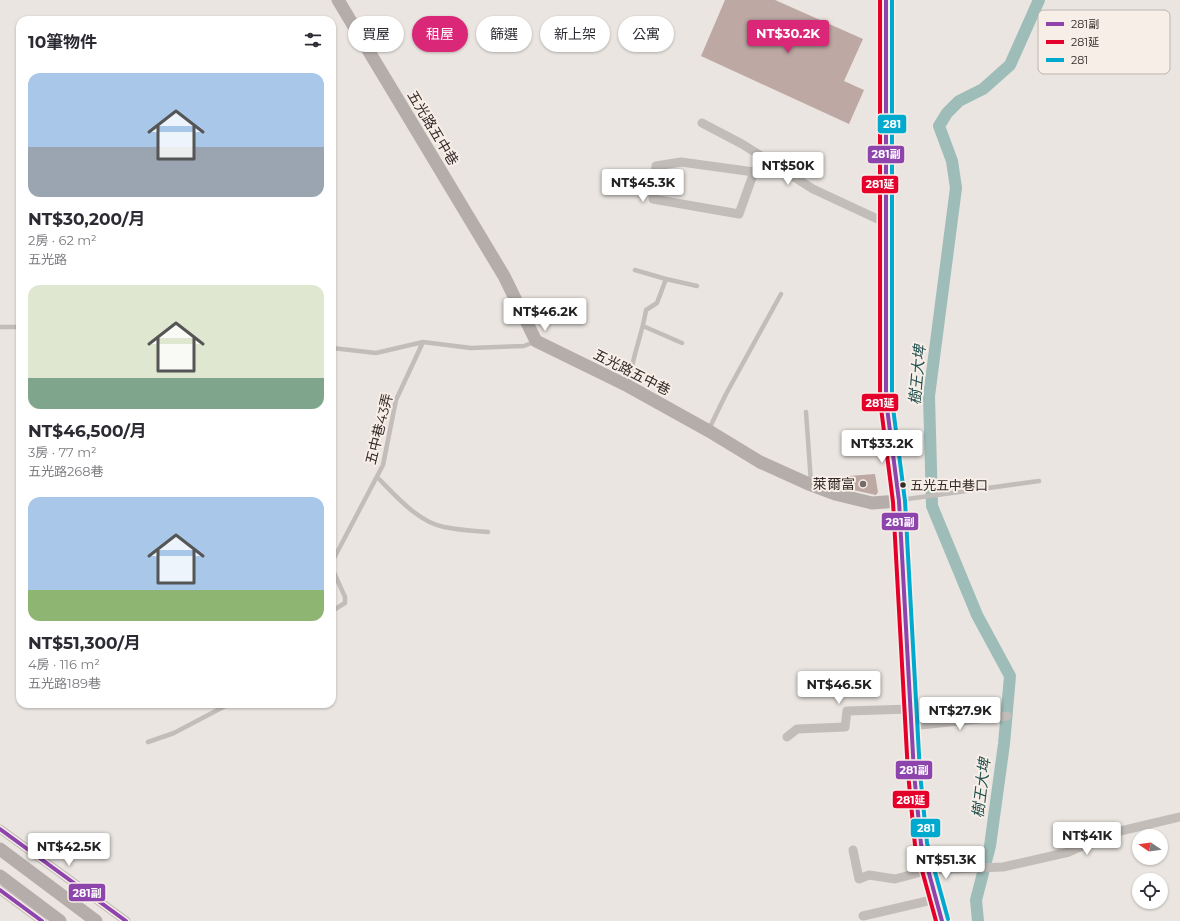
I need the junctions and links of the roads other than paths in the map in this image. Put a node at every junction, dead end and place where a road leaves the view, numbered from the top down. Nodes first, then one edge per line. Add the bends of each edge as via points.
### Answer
1 (338, 0) edge
2 (886, 0) edge
3 (702, 123) dead end
4 (764, 157) junction
5 (754, 172) junction
6 (886, 223) junction
7 (635, 270) dead end
8 (666, 279) junction
9 (697, 286) dead end
10 (781, 294) dead end
11 (643, 326) junction
12 (0, 327) edge
13 (16, 327) edge
14 (536, 341) junction
15 (423, 342) junction
16 (682, 344) dead end
17 (336, 348) edge
18 (628, 386) junction
19 (806, 412) dead end
20 (709, 431) junction
21 (378, 478) junction
22 (1039, 481) dead end
23 (811, 485) junction
24 (900, 500) junction
25 (488, 532) dead end
26 (336, 555) edge
27 (336, 577) edge
28 (336, 609) edge
29 (221, 708) edge
30 (911, 709) junction
31 (1007, 716) dead end
32 (911, 726) junction
33 (787, 737) dead end
34 (148, 742) dead end
35 (1180, 817) edge
36 (0, 829) edge
37 (0, 849) edge
38 (853, 850) dead end
39 (929, 870) junction
40 (0, 876) edge
41 (0, 890) edge
42 (936, 898) junction
43 (863, 916) dead end
44 (42, 921) edge
45 (60, 921) edge
46 (96, 921) edge
47 (126, 921) edge
48 (942, 921) edge

1 - 14 street, 五光路五中巷 via 504,276
2 - 6 street
3 - 4 street
4 - 5 street
4 - 6 street via 813,189
5 - 5 street via 681,162 656,166 653,199 739,214
6 - 24 street via 886,400
7 - 8 lane
8 - 9 lane
8 - 11 lane via 657,303 646,310
10 - 20 lane via 726,394
11 - 16 lane
11 - 18 lane via 630,366
12 - 13 lane
14 - 15 lane via 524,346 471,348
14 - 18 street, 五光路五中巷
15 - 17 lane via 376,353
15 - 21 lane, 五中巷43弄 via 396,400
18 - 20 street, 五光路五中巷
19 - 23 lane
20 - 23 street, 五光路五中巷 via 760,462
21 - 25 lane, 五中巷43弄 via 393,494 429,521 444,527
21 - 26 lane, 五中巷43弄
22 - 24 lane
23 - 24 street, 五光路五中巷 via 872,503
24 - 30 street
27 - 28 lane via 345,597 345,603
29 - 34 lane via 174,733
30 - 32 street
30 - 33 street via 847,711 845,727 797,729
31 - 32 street
32 - 39 street via 921,844
35 - 39 street via 1112,833 1069,852 1003,867
36 - 47 street
37 - 46 street
38 - 39 street via 859,879 869,875 895,879
39 - 42 street
40 - 45 street
41 - 44 street
42 - 43 street
42 - 48 street

